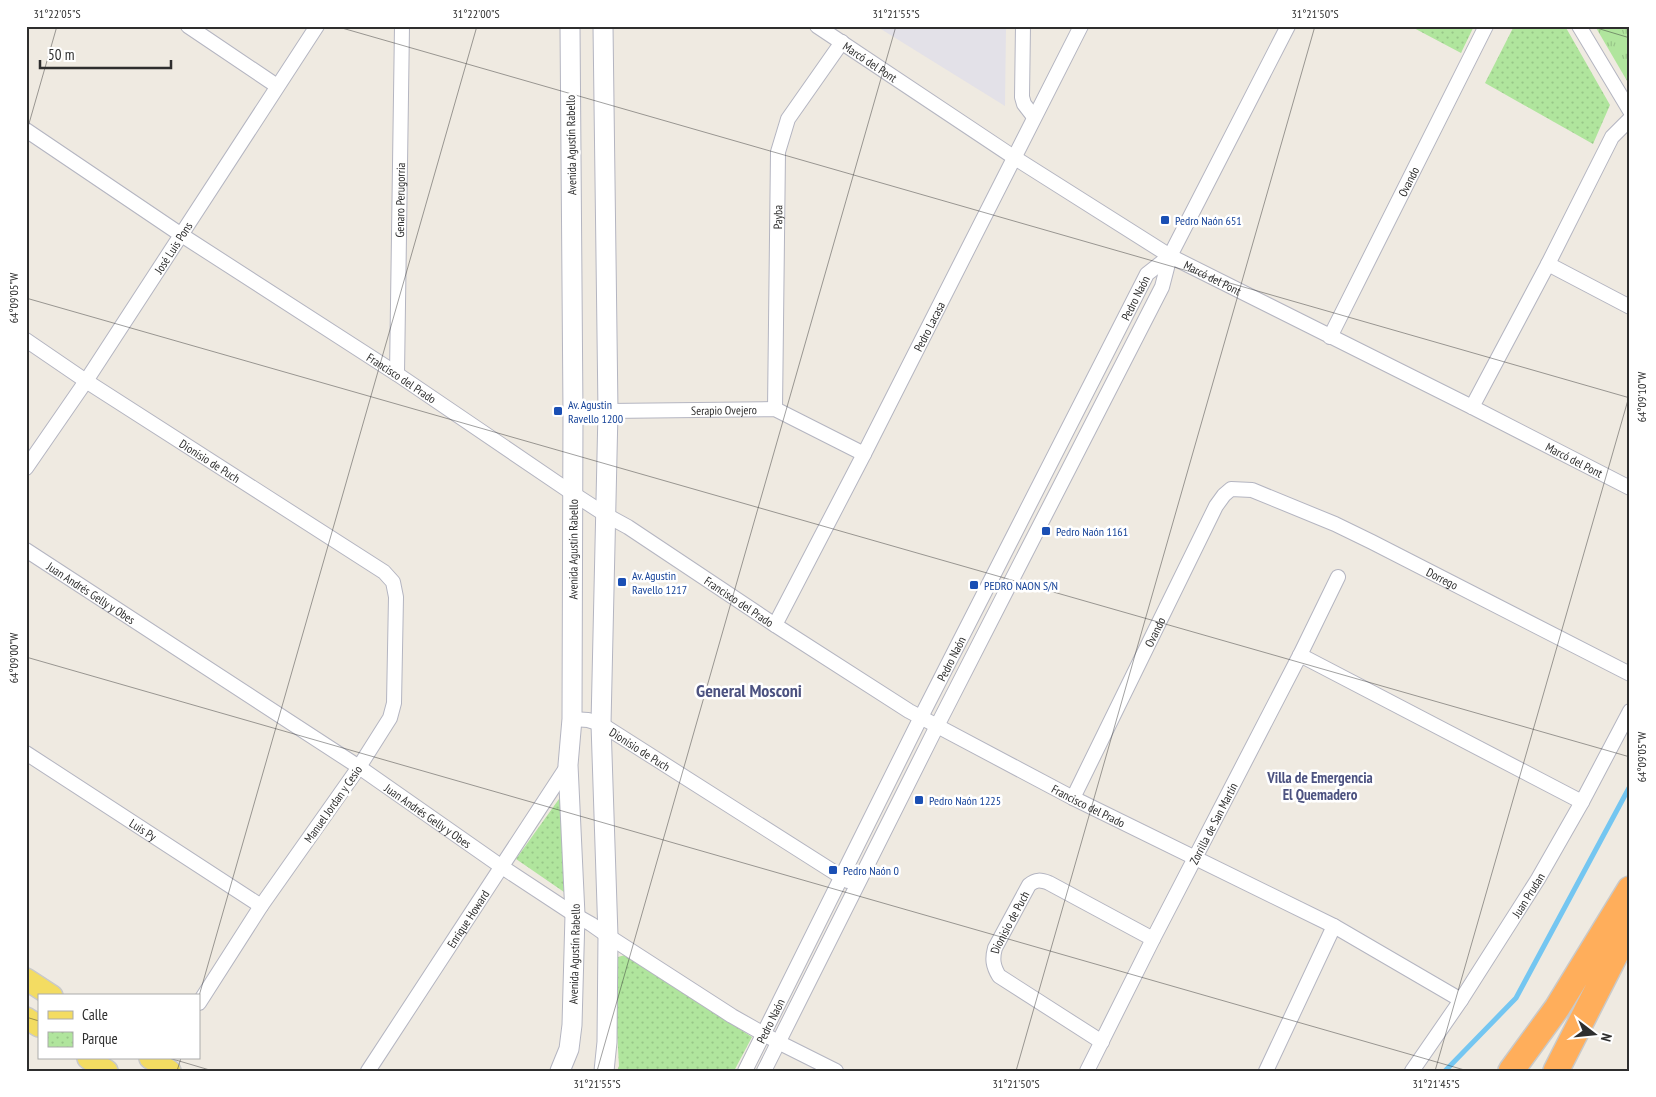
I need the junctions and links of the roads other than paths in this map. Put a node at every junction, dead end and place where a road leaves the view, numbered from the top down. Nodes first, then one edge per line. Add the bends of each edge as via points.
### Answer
1 (188, 26) edge
2 (317, 26) edge
3 (402, 26) edge
4 (570, 26) edge
5 (603, 26) edge
6 (817, 26) edge
7 (1023, 26) edge
8 (1081, 26) edge
9 (1288, 26) edge
10 (1486, 26) edge
11 (1579, 26) edge
12 (842, 42) junction
13 (277, 86) junction
14 (1630, 111) edge
15 (1034, 117) junction
16 (1630, 119) edge
17 (26, 130) edge
18 (1015, 158) junction
19 (180, 234) junction
20 (1170, 256) junction
21 (1548, 264) junction
22 (1630, 307) edge
23 (1330, 337) junction
24 (26, 340) edge
25 (397, 374) junction
26 (86, 381) junction
27 (1472, 407) junction
28 (775, 409) junction
29 (608, 411) junction
30 (573, 413) junction
31 (864, 454) junction
32 (26, 468) edge
33 (1630, 488) edge
34 (1252, 490) joint
35 (572, 493) junction
36 (606, 515) junction
37 (26, 550) edge
38 (1338, 577) dead end
39 (393, 582) joint
40 (775, 625) junction
41 (1300, 655) junction
42 (1630, 674) edge
43 (1630, 712) edge
44 (921, 718) junction
45 (572, 719) junction
46 (602, 724) junction
47 (937, 726) junction
48 (26, 752) edge
49 (568, 765) junction
50 (359, 767) junction
51 (1073, 798) junction
52 (1582, 802) junction
53 (1196, 857) junction
54 (502, 867) junction
55 (842, 878) junction
56 (858, 886) junction
57 (1630, 889) edge
58 (261, 906) junction
59 (575, 915) junction
60 (1334, 926) junction
61 (1630, 926) edge
62 (608, 936) junction
63 (1153, 939) junction
64 (26, 979) edge
65 (49, 994) edge
66 (1462, 1000) junction
67 (200, 1002) edge
68 (26, 1018) edge
69 (38, 1025) edge
70 (764, 1034) junction
71 (778, 1042) junction
72 (1102, 1042) junction
73 (91, 1060) edge
74 (107, 1071) edge
75 (368, 1071) edge
76 (560, 1071) edge
77 (604, 1071) edge
78 (745, 1071) edge
79 (764, 1071) edge
80 (836, 1071) edge
81 (1087, 1071) edge
82 (1266, 1071) edge
83 (1412, 1071) edge
84 (1511, 1071) edge
85 (1556, 1071) edge

1 - 13 street
2 - 13 street, José Luis Pons
3 - 25 street, Genaro Perugorria
4 - 30 main road, Avenida Agustín Rabello
5 - 29 main road
6 - 12 street, Marcó del Pont
7 - 15 street via 1022,97
8 - 15 street, Pedro Lacasa
9 - 20 street, Pedro Naón
10 - 23 street, Ovando
11 - 14 street
12 - 18 street, Marcó del Pont
12 - 28 street, Payba via 788,118 778,152
13 - 19 street, José Luis Pons
15 - 18 street, Pedro Lacasa
16 - 21 street via 1612,137
17 - 19 street, Francisco del Prado
18 - 20 street, Marcó del Pont
18 - 31 street, Pedro Lacasa
19 - 25 street, Francisco del Prado
19 - 26 street, José Luis Pons
20 - 23 street, Marcó del Pont
20 - 44 street, Pedro Naón via 1147,274
20 - 47 street, Pedro Naón via 1162,287
21 - 22 street
21 - 27 street
23 - 27 street, Marcó del Pont
24 - 26 street, Dionisio de Puch
25 - 35 street, Francisco del Prado
26 - 32 street, José Luis Pons
26 - 39 street, Dionisio de Puch via 384,572
27 - 33 street, Marcó del Pont
28 - 29 street, Serapio Ovejero
28 - 31 street, Serapio Ovejero
29 - 30 street, Serapio Ovejero
29 - 36 main road
30 - 35 main road, Avenida Agustín Rabello
31 - 40 street, Pedro Lacasa
34 - 42 street, Dorrego via 1372,542
34 - 51 street, Ovando via 1231,489 1216,506
35 - 36 street, Francisco del Prado
35 - 45 main road, Avenida Agustín Rabello
36 - 40 street, Francisco del Prado
36 - 46 main road
37 - 50 street, Juan Andrés Gelly y Obes
38 - 41 street, Zorrilla de San Martín
39 - 50 street, Manuel Jordan y Cesio via 396,597 394,703 390,718
40 - 44 street, Francisco del Prado
41 - 52 street
41 - 53 street, Zorrilla de San Martín
43 - 52 street, Juan Prudan
44 - 47 street, Francisco del Prado
44 - 55 street, Pedro Naón
45 - 46 street, Dionisio de Puch
45 - 49 main road, Avenida Agustín Rabello
46 - 55 street, Dionisio de Puch
46 - 62 main road
47 - 51 street, Francisco del Prado
47 - 56 street, Pedro Naón
48 - 58 street, Luis Py
49 - 54 street, Enrique Howard
49 - 59 main road, Avenida Agustín Rabello
50 - 54 street, Juan Andrés Gelly y Obes
50 - 58 street, Manuel Jordan y Cesio
51 - 53 street, Francisco del Prado
52 - 66 street, Juan Prudan
53 - 60 street, Francisco del Prado
53 - 63 street, Zorrilla de San Martín
54 - 59 street, Juan Andrés Gelly y Obes
54 - 75 street, Enrique Howard
55 - 56 street, Dionisio de Puch
55 - 70 street, Pedro Naón
56 - 71 street, Pedro Naón
57 - 84 highway via 1557,1008
58 - 67 street, Manuel Jordan y Cesio
59 - 62 street, Juan Andrés Gelly y Obes
59 - 76 main road, Avenida Agustín Rabello via 572,1025 569,1049
60 - 66 street, Francisco del Prado
60 - 82 street
61 - 85 highway
62 - 70 street, Juan Andrés Gelly y Obes
62 - 77 main road
63 - 72 street, Zorrilla de San Martín
63 - 72 street, Dionisio de Puch via 1040,880 1029,885 995,948 992,958 999,976
64 - 65 main road
66 - 83 street, Juan Prudan
68 - 69 main road
70 - 71 street, Juan Andrés Gelly y Obes
70 - 78 street, Pedro Naón
71 - 79 street, Pedro Naón
71 - 80 street, Juan Andrés Gelly y Obes
72 - 81 street, Zorrilla de San Martín
73 - 74 main road

